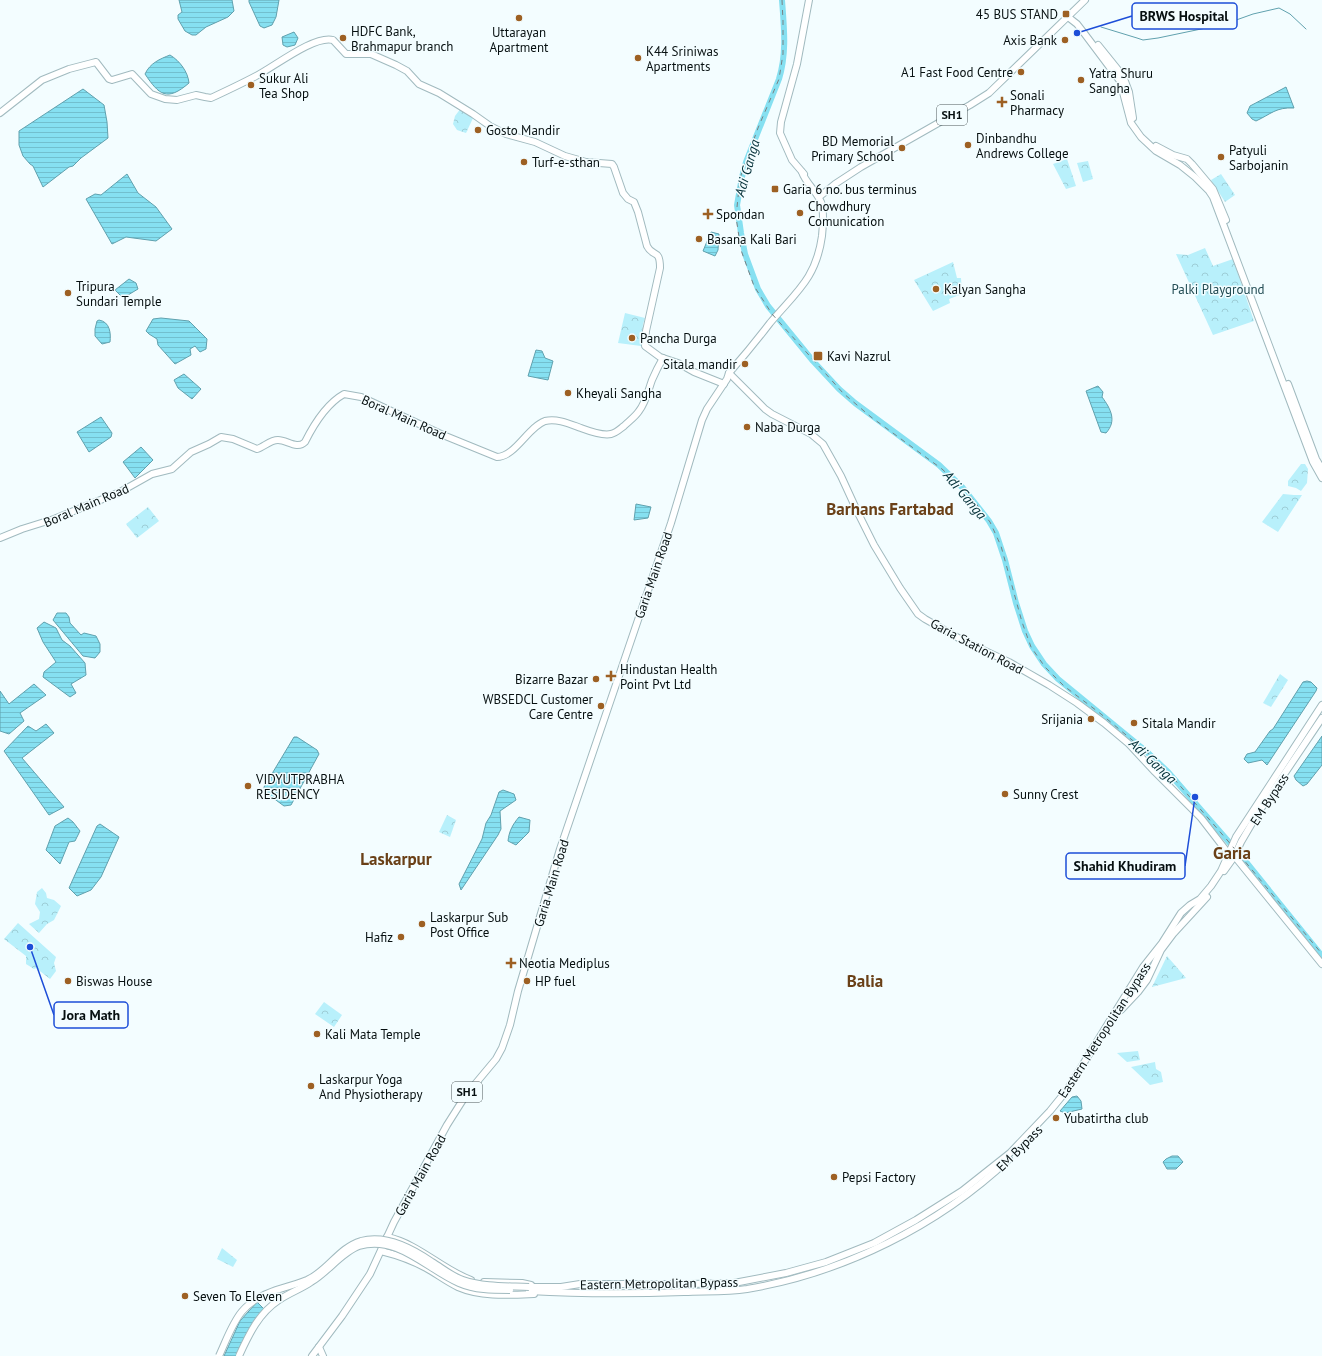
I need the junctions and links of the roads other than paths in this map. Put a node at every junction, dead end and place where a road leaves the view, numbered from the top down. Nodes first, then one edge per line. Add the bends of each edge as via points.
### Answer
1 (809, 0) edge
2 (1085, 0) edge
3 (1069, 16) junction
4 (0, 113) edge
5 (820, 196) junction
6 (663, 358) junction
7 (728, 378) junction
8 (1289, 394) junction
9 (1322, 469) edge
10 (1322, 478) edge
11 (0, 538) edge
12 (1322, 705) edge
13 (1322, 718) edge
14 (1229, 850) junction
15 (1235, 856) junction
16 (1163, 944) junction
17 (1322, 964) edge
18 (387, 1237) junction
19 (381, 1251) junction
20 (536, 1287) junction
21 (529, 1289) junction
22 (562, 1290) junction
23 (542, 1292) junction
24 (319, 1347) junction
25 (218, 1356) edge
26 (240, 1356) edge
27 (312, 1356) edge
28 (323, 1356) edge

1 - 5 main road via 780,133 792,160
2 - 3 main road, SH1
3 - 5 main road, SH1 via 989,93 861,167
3 - 8 main road via 1084,27 1122,74 1138,128 1158,148 1187,159 1213,189
4 - 6 main road via 42,80 96,62 109,79 132,74 151,94 177,100 196,95 211,98 261,74 299,50 325,39 333,40 346,54 371,54 407,71 419,84 439,93 506,134 535,142 564,156 586,162 612,164 623,193 634,202 647,246 660,258 644,340 646,348
5 - 7 main road, Garia Main Road / SH1 via 825,225 814,268 802,288
6 - 7 main road via 694,372
6 - 11 main road, Boral Main Road via 642,408 619,430 610,434 563,421 546,421 527,434 510,451 497,457 361,397 344,394 318,419 303,444 277,440 257,449 221,437 191,452 172,469 152,474 120,492
7 - 14 main road, Garia Station Road via 772,414 811,434 823,444 874,546 918,614 961,640 1009,662 1049,685 1104,722 1179,795
7 - 18 main road, Garia Main Road / SH1 via 700,424 670,523 553,871 503,1045 447,1125
8 - 9 main road
8 - 10 main road via 1313,462
12 - 14 main road
13 - 15 main road, EM Bypass via 1258,813
14 - 15 main road, Garia Station Road
14 - 16 main road, Eastern Metropolitan Bypass via 1222,871 1200,899 1181,913
15 - 16 main road, EM Bypass via 1204,902
15 - 17 main road, Garia Station Road
16 - 22 main road, Eastern Metropolitan Bypass via 1143,967 1067,1090 1050,1111 1010,1153 962,1191 916,1220 828,1264 786,1273 734,1283 580,1284
18 - 19 main road, Garia Main Road / SH1
18 - 20 main road via 411,1245 464,1277 485,1282 522,1283
19 - 23 main road via 414,1261 468,1291 506,1294
19 - 24 main road, Garia Main Road / SH1 via 364,1282
20 - 21 main road, Eastern Metropolitan Bypass
20 - 22 main road, Eastern Metropolitan Bypass
21 - 23 main road
21 - 25 main road, Eastern Metropolitan Bypass, bridge via 461,1280 417,1252 401,1245 381,1239 366,1240 351,1245 309,1279 256,1298 248,1304 233,1323
21 - 26 main road, Eastern Metropolitan Bypass, bridge via 475,1288 460,1284 401,1250 379,1244 360,1246 320,1277 278,1300 267,1310 248,1335
22 - 23 main road
24 - 27 main road, Garia Main Road / SH1
24 - 28 main road

